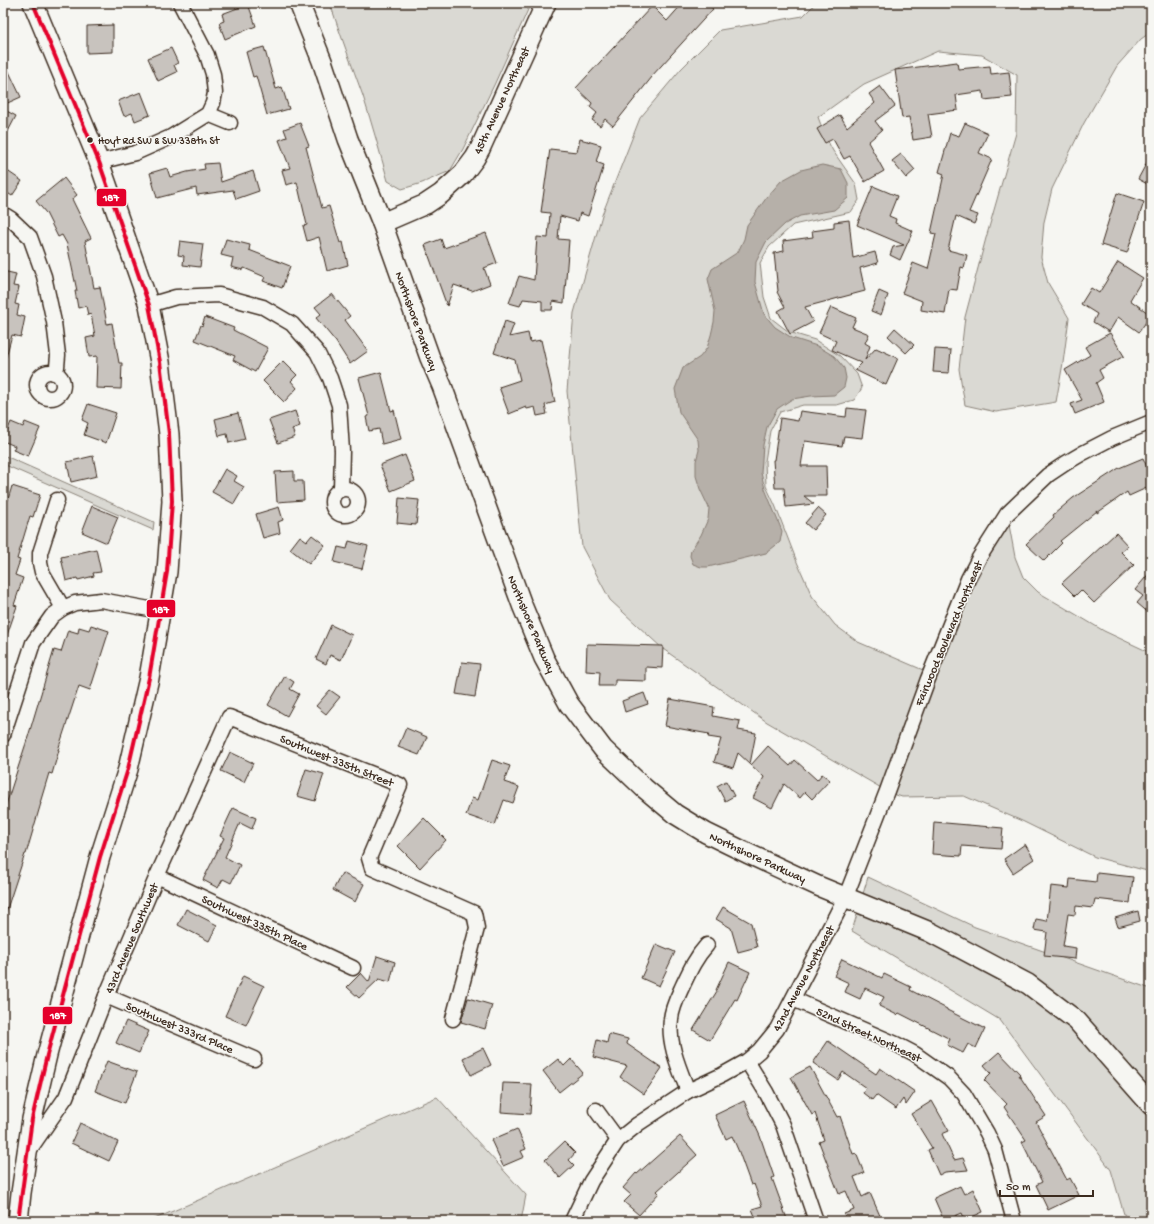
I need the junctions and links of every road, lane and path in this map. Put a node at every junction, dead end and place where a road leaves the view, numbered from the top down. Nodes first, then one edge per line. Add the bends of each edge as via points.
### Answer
1 (33, 3) edge
2 (180, 3) edge
3 (298, 3) edge
4 (546, 3) edge
5 (208, 114) junction
6 (230, 123) dead end
7 (99, 162) junction
8 (3, 214) edge
9 (382, 223) junction
10 (149, 305) junction
11 (54, 373) dead end
12 (1151, 422) edge
13 (341, 489) dead end
14 (57, 500) dead end
15 (63, 608) junction
16 (160, 611) junction
17 (229, 717) joint
18 (3, 735) edge
19 (157, 876) junction
20 (846, 896) junction
21 (707, 945) dead end
22 (353, 968) dead end
23 (106, 996) junction
24 (793, 999) junction
25 (453, 1020) dead end
26 (254, 1059) dead end
27 (747, 1061) junction
28 (688, 1091) junction
29 (1151, 1105) edge
30 (596, 1110) dead end
31 (618, 1140) junction
32 (26, 1156) junction
33 (18, 1221) edge
34 (572, 1221) edge
35 (816, 1221) edge
36 (1014, 1221) edge

1 - 7 street
2 - 5 street via 207,55 213,74 214,103
3 - 9 street, Northshore Parkway
4 - 9 street, 45th Avenue Northeast via 480,149 469,167 454,183 426,204
5 - 6 street
5 - 7 street via 170,137 135,153
7 - 10 street
8 - 11 street via 30,237 44,276 58,355
9 - 20 street, Northshore Parkway via 522,605 544,658 570,704 603,749 675,814 749,854
10 - 13 street via 176,297 219,295 263,307 292,324 316,352 337,398 342,452
10 - 16 street via 160,362 169,434 172,501 167,572
12 - 20 street, Fairwood Boulevard Northeast via 1082,453 1048,475 1007,514 995,532 965,587
14 - 15 street via 40,554 40,563 42,572
15 - 16 street via 75,603 101,600
15 - 18 street via 52,616 33,643
16 - 32 street via 149,678 128,769 100,857 47,1055
17 - 19 street, 43rd Avenue Southwest
17 - 25 street, Southwest 335th Street via 400,785 368,858 372,868 474,913 477,928
19 - 22 street, Southwest 335th Place
19 - 23 street, 43rd Avenue Southwest
20 - 24 street, 42nd Avenue Northeast
20 - 29 street, Northshore Parkway via 930,932 1028,984 1077,1021
21 - 28 street via 692,966 677,997 671,1020 673,1052
23 - 26 street, Southwest 333rd Place
23 - 32 street, 43rd Avenue Southwest via 66,1097
24 - 27 street, 42nd Avenue Northeast via 777,1029
24 - 36 street, 52nd Street Northeast via 896,1044 949,1078 964,1094 995,1150
27 - 28 street, 42nd Avenue Northeast
27 - 35 street via 783,1125
28 - 31 street, 42nd Avenue Northeast
30 - 31 street
31 - 34 street, 42nd Avenue Northeast via 590,1181
32 - 33 street

